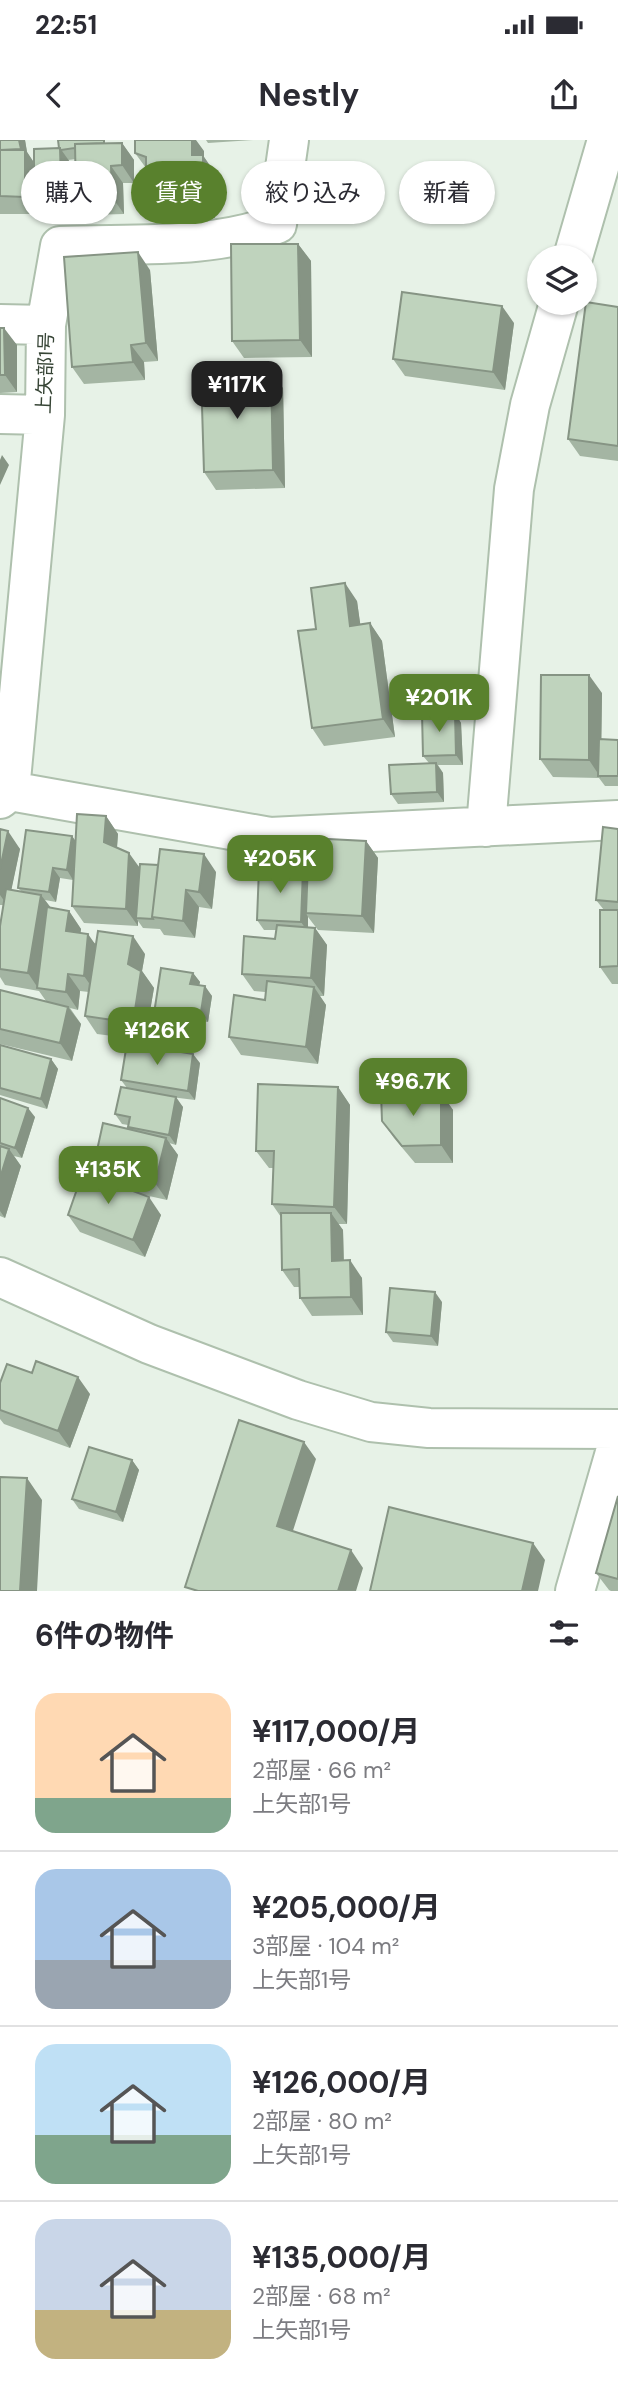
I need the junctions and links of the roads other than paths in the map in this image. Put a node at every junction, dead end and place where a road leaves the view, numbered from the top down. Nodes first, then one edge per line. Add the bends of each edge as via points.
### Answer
1 (289, 140) edge
2 (607, 140) edge
3 (576, 245) edge
4 (556, 315) edge
5 (0, 324) edge
6 (46, 325) junction
7 (0, 414) edge
8 (45, 415) junction
9 (5, 795) edge
10 (618, 820) edge
11 (486, 827) junction
12 (0, 1277) edge
13 (618, 1429) edge
14 (618, 1442) edge
15 (575, 1591) edge

1 - 6 street, 上矢部1号 via 277,224 250,235 218,239 60,246
2 - 3 street
4 - 11 street via 530,405 514,489
5 - 6 street
6 - 8 street, 上矢部1号
7 - 8 street
8 - 9 street, 上矢部1号
9 - 11 street via 270,837
10 - 11 street
12 - 13 street via 149,1344 371,1422 429,1428
14 - 15 street

